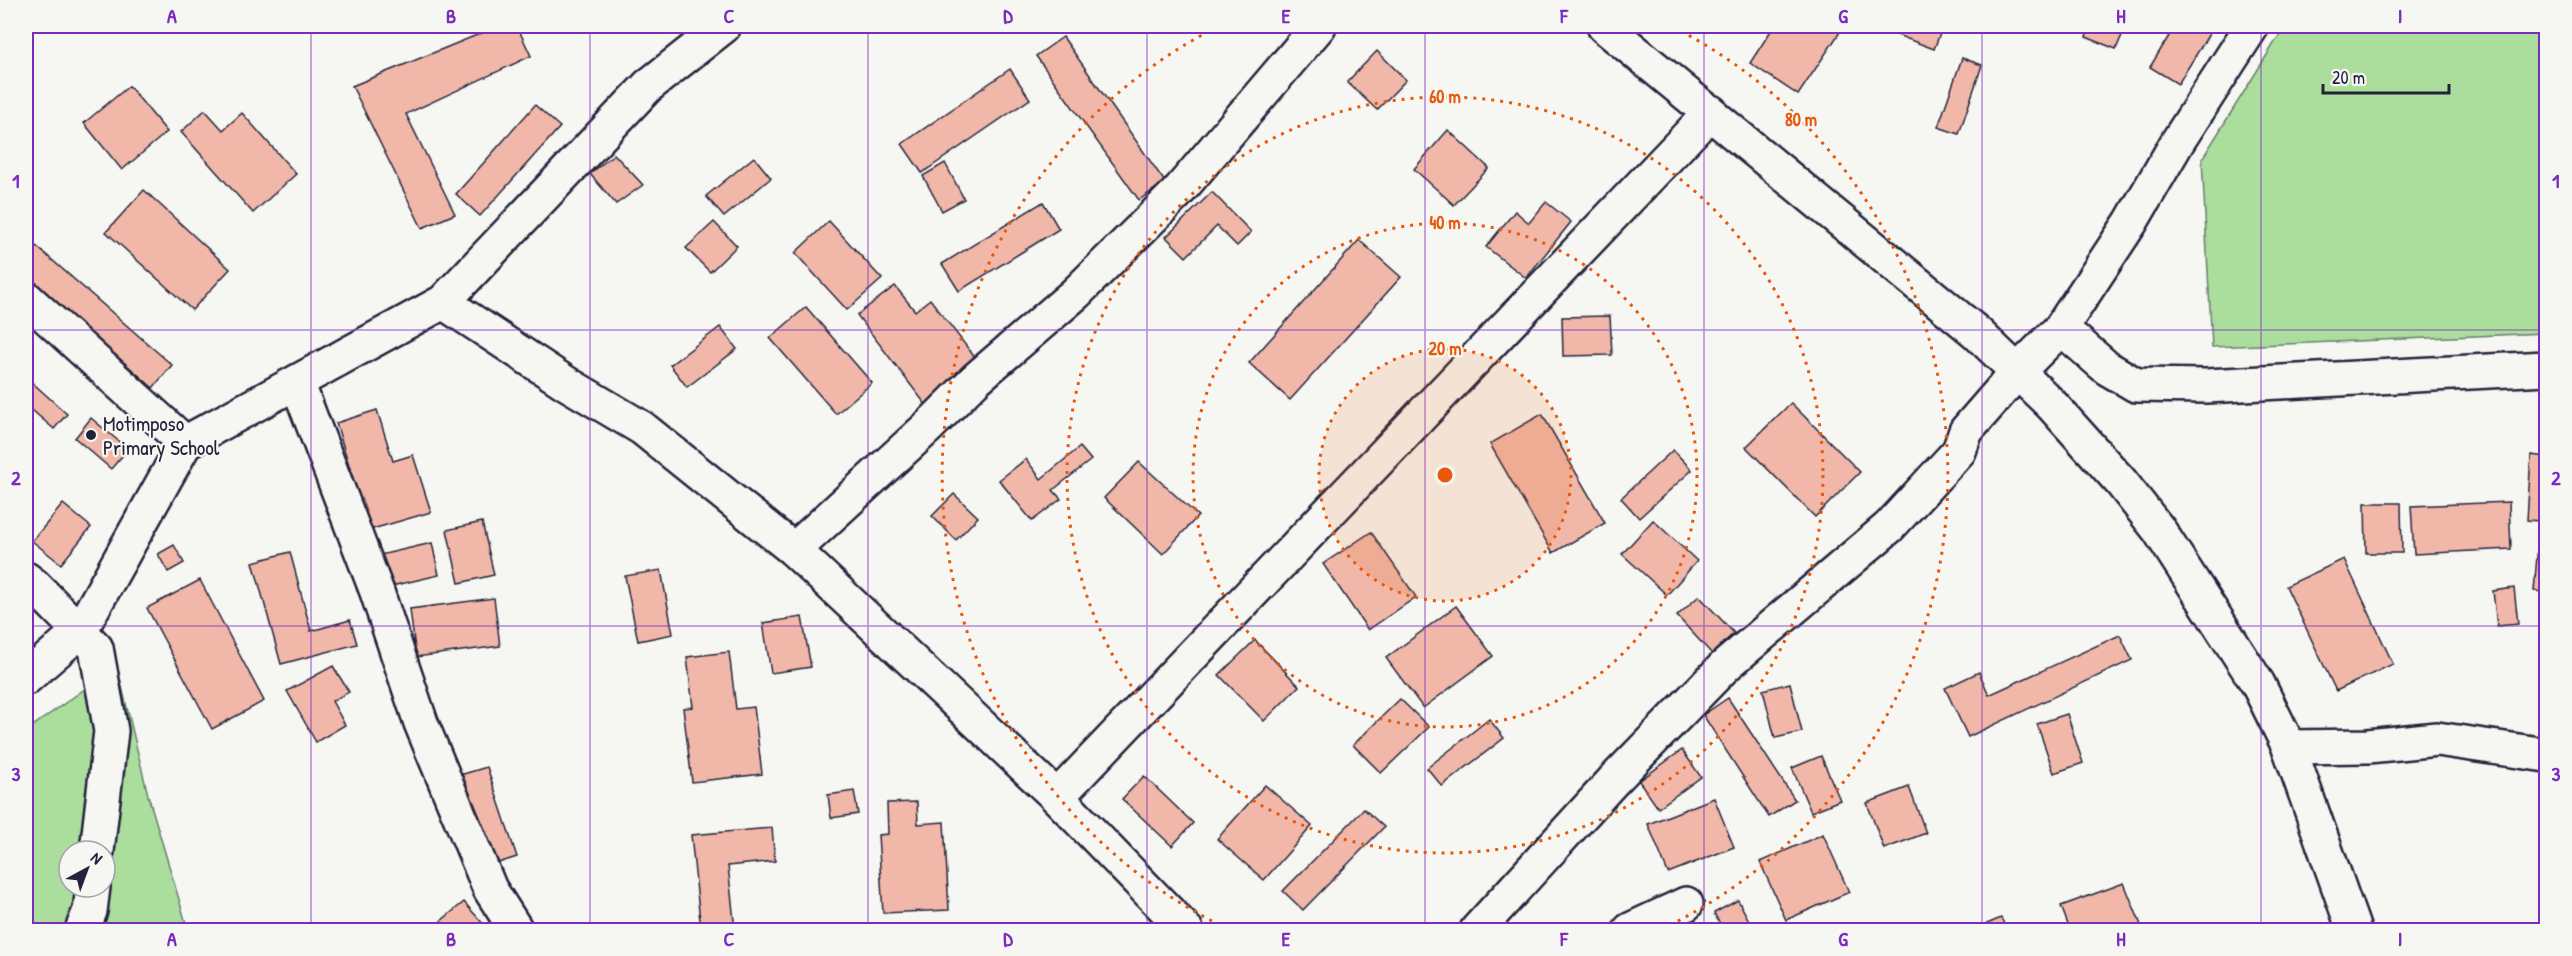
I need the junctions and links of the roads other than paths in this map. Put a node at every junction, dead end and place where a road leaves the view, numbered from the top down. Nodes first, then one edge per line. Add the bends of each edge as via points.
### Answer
1 (724, 26) edge
2 (1319, 26) edge
3 (1604, 26) edge
4 (2252, 26) edge
5 (1711, 112) junction
6 (26, 298) edge
7 (444, 302) junction
8 (2061, 328) junction
9 (2547, 368) edge
10 (2018, 371) junction
11 (297, 382) junction
12 (185, 443) junction
13 (794, 550) junction
14 (26, 579) edge
15 (80, 631) junction
16 (26, 678) edge
17 (2289, 747) junction
18 (2547, 755) edge
19 (1058, 797) junction
20 (98, 839) edge
21 (92, 899) edge
22 (1686, 904) dead end
23 (82, 930) edge
24 (516, 930) edge
25 (1186, 930) edge
26 (1477, 930) edge
27 (1630, 930) edge
28 (2354, 930) edge

1 - 7 street via 648,86
2 - 13 street via 1178,192 1076,293 976,379
3 - 5 street
4 - 8 street
5 - 10 street
5 - 19 street
6 - 12 street
7 - 11 street
7 - 13 street via 566,384 642,428
8 - 9 street via 2107,368 2136,385 2206,386
8 - 10 street
10 - 17 street via 2084,438 2159,530 2258,684
10 - 26 street via 1966,430 1959,451 1889,527 1725,666
11 - 12 street
11 - 24 street via 377,592 421,723 490,890
12 - 15 street
13 - 19 street
14 - 15 street
15 - 16 street
15 - 20 street via 96,648 111,731
17 - 18 street via 2368,746 2437,739
17 - 28 street
19 - 25 street
21 - 23 street
22 - 27 street

